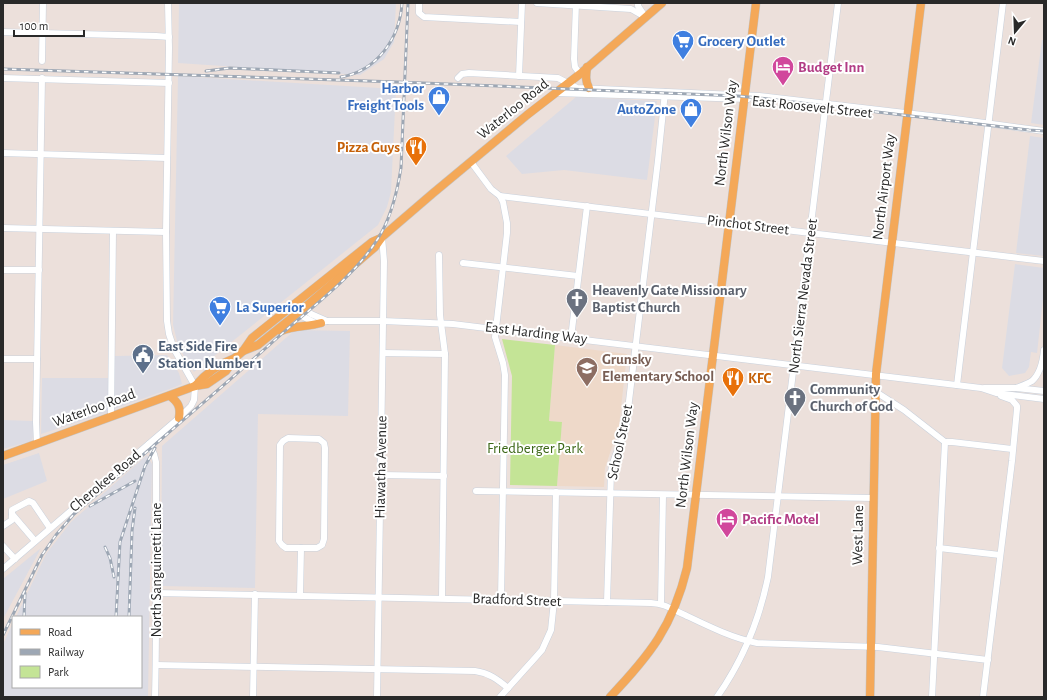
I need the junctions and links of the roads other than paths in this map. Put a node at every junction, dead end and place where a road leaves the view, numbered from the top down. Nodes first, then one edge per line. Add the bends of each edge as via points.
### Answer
1 (43, 3) edge
2 (168, 3) edge
3 (419, 3) edge
4 (522, 3) edge
5 (537, 3) edge
6 (638, 3) edge
7 (662, 3) edge
8 (756, 3) edge
9 (838, 3) edge
10 (921, 3) edge
11 (1003, 3) edge
12 (576, 4) edge
13 (645, 16) junction
14 (521, 22) junction
15 (3, 32) edge
16 (43, 33) junction
17 (169, 37) junction
18 (42, 61) dead end
19 (587, 67) junction
20 (580, 74) junction
21 (519, 76) junction
22 (3, 78) edge
23 (42, 78) junction
24 (458, 78) dead end
25 (169, 83) junction
26 (568, 84) junction
27 (589, 88) junction
28 (556, 93) junction
29 (665, 94) junction
30 (745, 97) junction
31 (826, 106) junction
32 (907, 115) junction
33 (988, 125) junction
34 (1044, 132) edge
35 (3, 153) edge
36 (41, 155) junction
37 (168, 158) junction
38 (470, 162) junction
39 (500, 196) junction
40 (587, 206) junction
41 (652, 214) junction
42 (729, 223) junction
43 (3, 228) edge
44 (40, 229) junction
45 (113, 231) junction
46 (166, 232) junction
47 (811, 233) junction
48 (382, 237) junction
49 (892, 243) junction
50 (973, 253) junction
51 (439, 255) dead end
52 (1044, 261) edge
53 (463, 263) dead end
54 (503, 267) junction
55 (3, 270) edge
56 (39, 270) junction
57 (578, 276) junction
58 (296, 302) junction
59 (302, 310) junction
60 (324, 322) junction
61 (383, 322) junction
62 (441, 323) junction
63 (496, 328) junction
64 (272, 334) junction
65 (571, 338) junction
66 (636, 346) junction
67 (243, 352) junction
68 (382, 353) junction
69 (445, 354) junction
70 (1044, 354) edge
71 (714, 355) junction
72 (3, 359) edge
73 (37, 359) junction
74 (794, 364) junction
75 (876, 374) junction
76 (957, 385) junction
77 (195, 386) junction
78 (982, 388) junction
79 (1016, 388) junction
80 (1044, 391) edge
81 (876, 392) junction
82 (996, 393) junction
83 (170, 396) junction
84 (1044, 399) edge
85 (111, 416) junction
86 (179, 418) junction
87 (945, 442) junction
88 (37, 444) junction
89 (149, 444) junction
90 (1012, 449) junction
91 (3, 456) edge
92 (381, 475) junction
93 (444, 476) junction
94 (476, 491) dead end
95 (503, 491) junction
96 (556, 492) junction
97 (610, 493) junction
98 (663, 495) junction
99 (697, 496) junction
100 (778, 497) junction
101 (873, 498) junction
102 (12, 514) junction
103 (3, 526) edge
104 (50, 528) junction
105 (35, 541) junction
106 (3, 546) edge
107 (302, 548) junction
108 (939, 548) junction
109 (1000, 555) junction
110 (15, 559) junction
111 (3, 569) edge
112 (156, 593) junction
113 (254, 594) junction
114 (300, 595) junction
115 (379, 597) junction
116 (442, 598) junction
117 (501, 599) junction
118 (554, 601) junction
119 (607, 602) junction
120 (661, 604) junction
121 (674, 610) junction
122 (748, 641) junction
123 (870, 647) junction
124 (934, 654) junction
125 (988, 660) junction
126 (156, 665) junction
127 (254, 666) junction
128 (378, 669) junction
129 (508, 688) junction
130 (155, 697) edge
131 (253, 697) edge
132 (377, 697) edge
133 (500, 697) edge
134 (610, 697) edge
135 (717, 697) edge
136 (870, 697) edge
137 (932, 697) edge
138 (983, 697) edge

1 - 16 street
2 - 17 street
3 - 14 street via 419,11 424,17
4 - 14 street
5 - 12 street
6 - 13 street
7 - 13 main road, Waterloo Road
8 - 30 main road, North Wilson Way
9 - 31 street, North Sierra Nevada Street
10 - 32 main road, North Airport Way
11 - 33 street
12 - 13 street via 631,9
12 - 20 street via 574,59 575,67
13 - 19 main road, Waterloo Road
14 - 21 street
15 - 16 street
16 - 17 street
16 - 18 street
17 - 25 street
19 - 20 main road, Waterloo Road
19 - 27 main road via 586,83
20 - 26 main road, Waterloo Road
21 - 24 street, East Roosevelt Street via 469,73
21 - 26 street, East Roosevelt Street via 558,78
22 - 23 street
23 - 25 street
23 - 36 street
25 - 37 street
26 - 27 street, East Roosevelt Street via 577,88
26 - 28 main road, Waterloo Road
27 - 29 street, East Roosevelt Street
28 - 29 street, East Roosevelt Street
28 - 38 main road, Waterloo Road
29 - 30 street, East Roosevelt Street
29 - 41 street, School Street
30 - 31 street, East Roosevelt Street
30 - 42 main road, North Wilson Way
31 - 32 street, East Roosevelt Street
31 - 47 street, North Sierra Nevada Street
32 - 33 street, East Roosevelt Street
32 - 49 main road, North Airport Way
33 - 34 street, East Roosevelt Street
33 - 50 street
35 - 36 street
36 - 37 street
36 - 44 street
37 - 46 street
38 - 39 street via 491,189
38 - 48 main road, Waterloo Road
39 - 40 street, Pinchot Street
39 - 54 street via 507,223
40 - 41 street, Pinchot Street
40 - 57 street
41 - 42 street, Pinchot Street
41 - 66 street, School Street
42 - 47 street, Pinchot Street
42 - 71 main road, North Wilson Way
43 - 44 street
44 - 45 street
44 - 56 street
45 - 46 street
45 - 85 street
46 - 77 street via 166,301 169,334 177,355
47 - 49 street, Pinchot Street
47 - 74 street, North Sierra Nevada Street
48 - 58 main road, Waterloo Road via 372,242
48 - 59 main road, Waterloo Road via 375,247
48 - 61 street, Hiawatha Avenue
49 - 50 street, Pinchot Street
49 - 75 main road, North Airport Way
50 - 52 street, Pinchot Street
50 - 76 street
51 - 62 street
53 - 54 street
54 - 57 street
54 - 63 street
55 - 56 street
56 - 73 street
57 - 65 street
58 - 59 street
58 - 67 main road, Waterloo Road via 252,338
59 - 60 street, East Harding Way via 302,316 310,321
59 - 64 main road, Waterloo Road
60 - 61 street, East Harding Way
60 - 64 main road via 290,327
61 - 62 street, East Harding Way
61 - 68 street, Hiawatha Avenue
62 - 63 street, East Harding Way
62 - 69 street
63 - 65 street, East Harding Way
63 - 95 street via 495,339 505,375
64 - 67 main road, Waterloo Road
65 - 66 street, East Harding Way
66 - 71 street, East Harding Way
66 - 97 street, School Street via 625,431 612,466
67 - 77 main road, Waterloo Road via 226,370 207,384
68 - 69 street
68 - 92 street, Hiawatha Avenue
69 - 93 street
70 - 79 street via 1035,377
71 - 74 street, East Harding Way
71 - 99 main road, North Wilson Way
72 - 73 street
73 - 88 street
74 - 75 street, East Harding Way
74 - 100 street, North Sierra Nevada Street
75 - 76 street, East Harding Way
75 - 81 main road, West Lane
76 - 78 street, East Harding Way
77 - 83 main road, Waterloo Road
77 - 86 street, Cherokee Road via 194,400
78 - 79 street, East Harding Way
78 - 82 street, East Harding Way
79 - 80 street, East Harding Way
81 - 87 street
81 - 101 main road, West Lane
82 - 84 street, East Harding Way
82 - 90 street via 1012,400 1016,406
83 - 85 main road, Waterloo Road
83 - 86 main road via 179,406
85 - 88 main road, Waterloo Road
86 - 89 street, Cherokee Road
87 - 90 street
87 - 108 street
88 - 91 main road, Waterloo Road
89 - 104 street, Cherokee Road
89 - 112 street, North Sanguinetti Lane via 156,462
90 - 109 street
92 - 93 street
92 - 115 street, Hiawatha Avenue
93 - 116 street
94 - 95 street
95 - 96 street
95 - 117 street
96 - 97 street
96 - 118 street
97 - 98 street
97 - 119 street, School Street
98 - 99 street
98 - 120 street
99 - 100 street
99 - 121 main road, North Wilson Way via 687,568
100 - 101 street
100 - 122 street, North Sierra Nevada Street via 768,577
101 - 123 main road, West Lane
102 - 103 street via 12,520
102 - 104 street via 12,510 26,501 31,501
102 - 105 street
104 - 105 street, Cherokee Road
105 - 110 street, Cherokee Road
106 - 110 street
107 - 107 street via 317,548 324,542 325,448 321,440 285,439 280,445 280,543 284,547
107 - 114 street
108 - 109 street
108 - 124 street
109 - 125 street
110 - 111 street, Cherokee Road
112 - 113 street, Bradford Street
112 - 126 street, North Sanguinetti Lane
113 - 114 street, Bradford Street
113 - 127 street
114 - 115 street, Bradford Street
115 - 116 street, Bradford Street
115 - 128 street, Hiawatha Avenue
116 - 117 street, Bradford Street
117 - 118 street, Bradford Street
118 - 119 street, Bradford Street
118 - 129 street via 553,623 545,644
119 - 120 street, Bradford Street
120 - 121 street, Bradford Street
121 - 122 street, Bradford Street
121 - 134 main road, North Wilson Way via 656,644
122 - 123 street, Bradford Street via 765,644
122 - 135 street, North Sierra Nevada Street via 738,664
123 - 124 street, Bradford Street
123 - 136 main road, West Lane
124 - 125 street, Bradford Street
124 - 137 street
125 - 138 street
126 - 127 street
126 - 130 street, North Sanguinetti Lane
127 - 128 street
127 - 131 street
128 - 129 street via 484,672
128 - 132 street, Hiawatha Avenue
129 - 133 street

